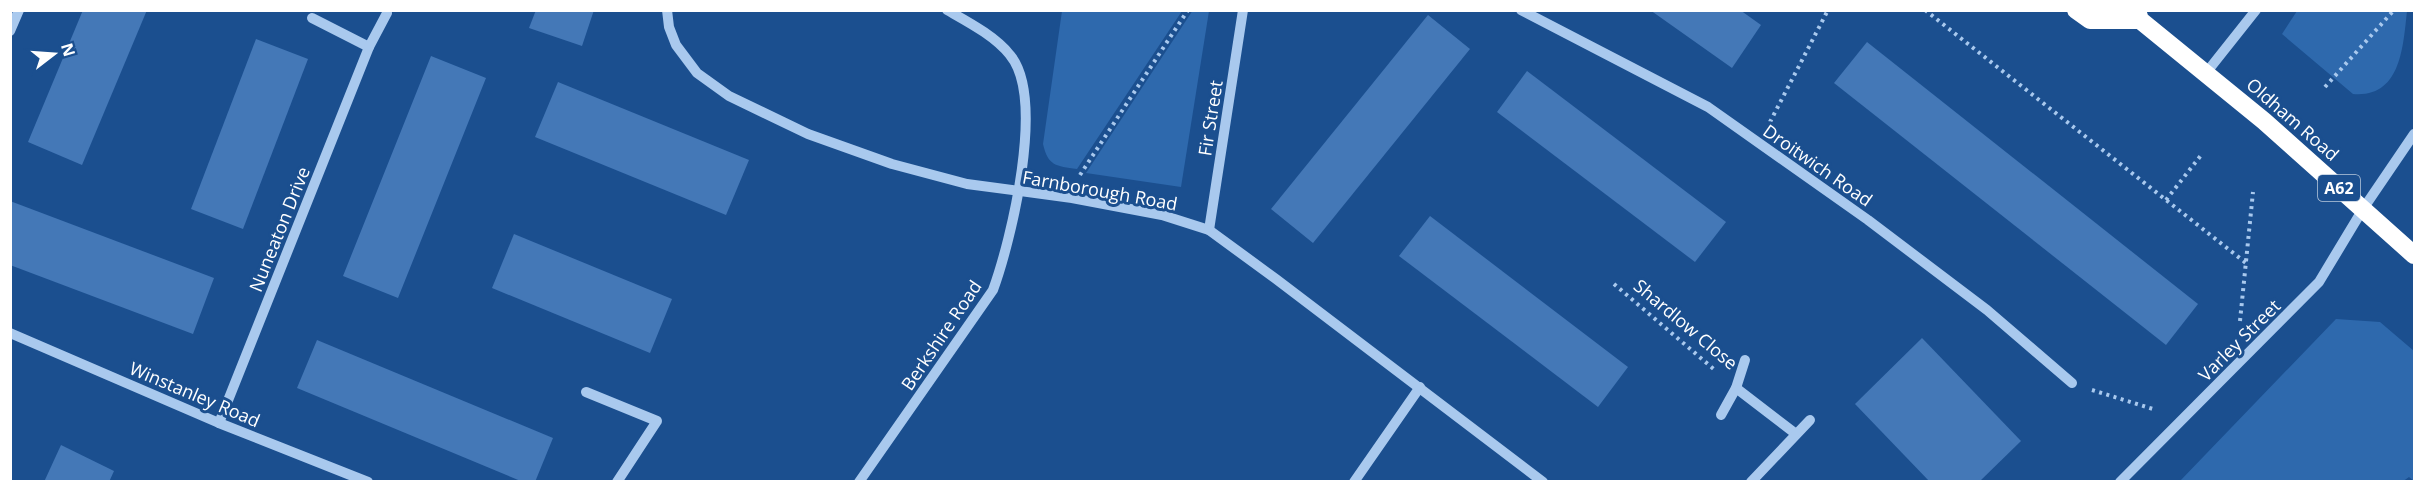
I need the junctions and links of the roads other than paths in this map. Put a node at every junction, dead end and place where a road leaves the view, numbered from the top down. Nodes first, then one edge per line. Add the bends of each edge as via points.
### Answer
1 (19, 10) edge
2 (667, 10) edge
3 (947, 10) edge
4 (1243, 10) edge
5 (1521, 10) edge
6 (2076, 10) edge
7 (2256, 10) edge
8 (387, 14) dead end
9 (2138, 15) edge
10 (312, 18) dead end
11 (10, 31) edge
12 (369, 47) junction
13 (2206, 74) junction
14 (2415, 134) edge
15 (1017, 191) junction
16 (2363, 209) junction
17 (1209, 230) junction
18 (2415, 255) edge
19 (10, 333) edge
20 (1745, 360) dead end
21 (2072, 383) road end
22 (1419, 387) junction
23 (1736, 388) junction
24 (586, 392) dead end
25 (1721, 415) dead end
26 (1810, 420) dead end
27 (219, 423) junction
28 (1796, 434) junction
29 (368, 482) edge
30 (617, 482) edge
31 (859, 482) edge
32 (1354, 482) edge
33 (1543, 482) edge
34 (1751, 482) edge
35 (2120, 482) edge

1 - 11 street
2 - 15 street, Farnborough Road via 669,27 686,61 697,74 729,96 808,134 892,164 967,184
3 - 15 street, Berkshire Road via 996,42 1011,55 1020,73 1027,119
4 - 17 street, Fir Street
5 - 21 street, Droitwich Road via 1708,107 1988,310
6 - 9 highway, Oldham Road / A62 via 2090,20
7 - 13 street
8 - 12 street, Nuneaton Drive
9 - 13 highway, Oldham Road / A62
10 - 12 street
12 - 27 street, Nuneaton Drive
13 - 16 highway, Oldham Road / A62
14 - 16 street, Varley Street
15 - 17 street, Farnborough Road via 1162,215
15 - 31 street, Berkshire Road via 993,290
16 - 18 highway, Oldham Road / A62
16 - 35 street, Varley Street via 2319,282
17 - 22 street, Farnborough Road
19 - 27 street, Winstanley Road
20 - 23 street, Shardlow Close
22 - 32 street
22 - 33 street, Farnborough Road
23 - 25 street, Shardlow Close
23 - 28 street, Shardlow Close
24 - 30 street via 657,420
26 - 28 street
27 - 29 street, Winstanley Road
28 - 34 street

